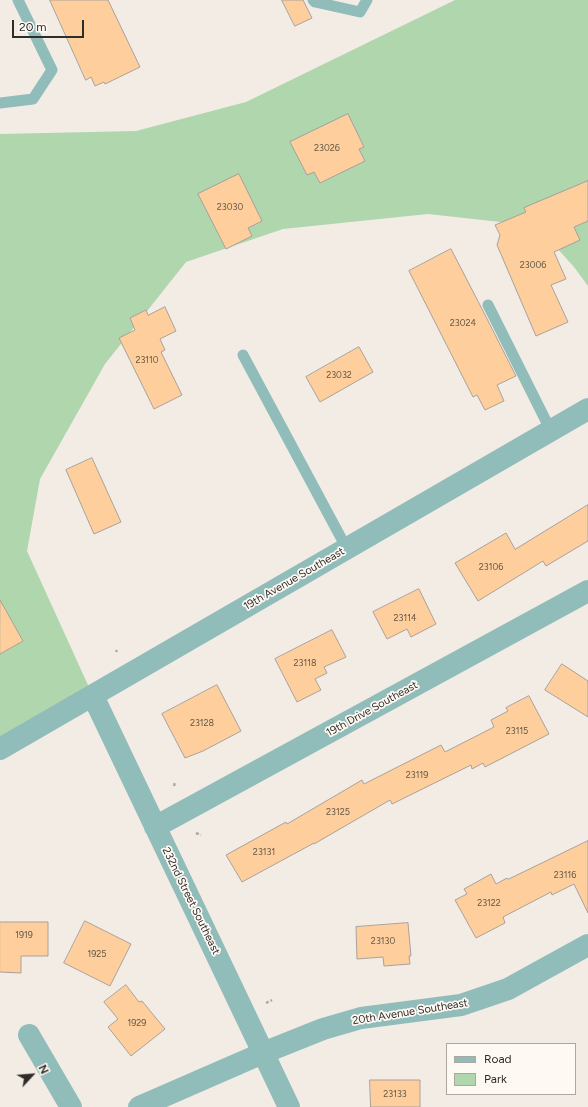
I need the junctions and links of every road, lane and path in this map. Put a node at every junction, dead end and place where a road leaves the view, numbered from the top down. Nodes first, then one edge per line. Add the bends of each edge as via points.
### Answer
1 (18, 0) edge
2 (314, 0) edge
3 (367, 0) edge
4 (0, 103) edge
5 (488, 306) dead end
6 (243, 355) dead end
7 (588, 409) edge
8 (551, 431) junction
9 (347, 549) junction
10 (588, 591) edge
11 (93, 696) junction
12 (0, 749) edge
13 (155, 827) junction
14 (196, 833) dead end
15 (201, 835) dead end
16 (588, 946) edge
17 (272, 1000) dead end
18 (266, 1003) dead end
19 (29, 1035) dead end
20 (263, 1053) junction
21 (71, 1107) edge
22 (139, 1107) edge
23 (289, 1107) edge

1 - 4 lane via 52,70 33,99
2 - 3 lane via 360,12
5 - 8 lane
6 - 9 lane
7 - 8 street, 19th Avenue Southeast
8 - 9 street, 19th Avenue Southeast
9 - 11 street, 19th Avenue Southeast
10 - 13 street, 19th Drive Southeast
11 - 12 street, 19th Avenue Southeast
11 - 13 street, 232nd Street Southeast
13 - 20 street, 232nd Street Southeast
14 - 15 path
16 - 20 street, 20th Avenue Southeast via 508,990 461,1005 361,1018 323,1029
17 - 18 path
19 - 21 street
20 - 22 street, 20th Avenue Southeast
20 - 23 street, 232nd Street Southeast

